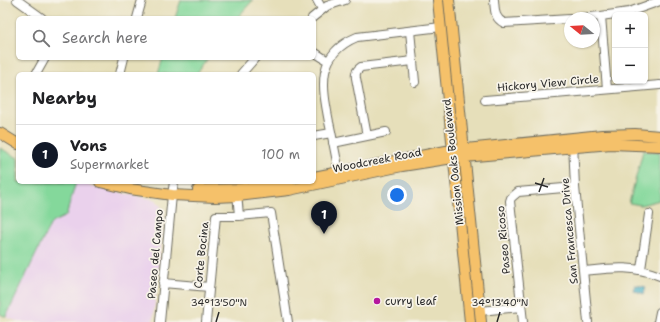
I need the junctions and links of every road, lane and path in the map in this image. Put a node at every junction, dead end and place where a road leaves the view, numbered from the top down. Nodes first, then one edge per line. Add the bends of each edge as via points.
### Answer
1 (17, 0) edge
2 (142, 0) edge
3 (316, 0) edge
4 (345, 0) edge
5 (438, 0) edge
6 (449, 0) edge
7 (494, 0) edge
8 (660, 1) edge
9 (322, 9) junction
10 (39, 16) edge
11 (137, 16) edge
12 (314, 16) edge
13 (601, 16) joint
14 (564, 19) edge
15 (441, 28) junction
16 (410, 30) junction
17 (316, 53) edge
18 (44, 60) edge
19 (124, 60) edge
20 (253, 60) edge
21 (328, 61) junction
22 (413, 61) junction
23 (37, 72) edge
24 (121, 72) edge
25 (243, 72) edge
26 (415, 82) dead end
27 (660, 85) edge
28 (607, 89) junction
29 (485, 100) dead end
30 (386, 132) dead end
31 (0, 133) edge
32 (331, 133) junction
33 (316, 136) edge
34 (367, 136) junction
35 (660, 136) edge
36 (0, 141) edge
37 (334, 142) junction
38 (16, 143) edge
39 (573, 143) junction
40 (660, 146) edge
41 (16, 150) edge
42 (464, 153) junction
43 (453, 154) junction
44 (340, 176) junction
45 (316, 177) edge
46 (316, 182) edge
47 (109, 184) edge
48 (145, 184) edge
49 (279, 184) edge
50 (309, 184) edge
51 (575, 187) junction
52 (173, 188) edge
53 (237, 192) junction
54 (649, 214) dead end
55 (238, 216) junction
56 (641, 269) junction
57 (584, 271) junction
58 (660, 276) edge
59 (163, 283) junction
60 (209, 287) junction
61 (521, 307) junction
62 (480, 311) junction
63 (660, 312) edge
64 (160, 322) edge
65 (206, 322) edge
66 (288, 322) edge
67 (470, 322) edge
68 (481, 322) edge
69 (523, 322) edge
70 (588, 322) edge
71 (658, 322) edge

1 - 10 street
2 - 11 street
3 - 9 street
4 - 9 street
5 - 15 main road, Mission Oaks Boulevard
6 - 42 main road, Mission Oaks Boulevard
7 - 14 street via 495,14 500,21 509,24
8 - 13 street via 629,12
9 - 12 street
13 - 28 street
15 - 16 street
15 - 43 main road, Mission Oaks Boulevard
16 - 21 street via 357,37 340,46
16 - 22 street
17 - 21 street
18 - 23 street
19 - 24 street
20 - 25 street
21 - 32 street via 324,73 324,93
22 - 26 street
22 - 34 street via 361,66 357,70 356,78
27 - 28 street, Hickory View Circle
28 - 29 street, Hickory View Circle
30 - 34 street
31 - 38 main road
32 - 33 street
32 - 37 street
34 - 37 street
35 - 39 main road, Woodcreek Road via 624,134
36 - 41 main road
37 - 44 street
39 - 40 main road, Woodcreek Road
39 - 42 main road, Woodcreek Road
39 - 51 street, San Francesca Drive
42 - 43 main road, Woodcreek Road
42 - 62 main road, Mission Oaks Boulevard
43 - 44 main road, Woodcreek Road via 402,166
43 - 67 main road, Mission Oaks Boulevard
44 - 45 main road, Woodcreek Road
44 - 46 main road, Woodcreek Road
47 - 52 main road, Woodcreek Road via 130,189
48 - 52 main road, Woodcreek Road
49 - 53 main road, Woodcreek Road
50 - 53 main road, Woodcreek Road via 281,191
51 - 57 street, San Francesca Drive
51 - 61 street, Paseo Ricoso via 518,192 511,198
52 - 53 main road, Woodcreek Road via 215,197
52 - 59 street, Paseo del Campo
53 - 55 street
54 - 56 street
55 - 60 street, Corte Bocina via 216,216
55 - 66 street via 271,213
56 - 57 street
56 - 58 street
57 - 70 street, San Francesca Drive
59 - 60 street
59 - 64 street, Paseo del Campo
60 - 65 street, Corte Bocina
61 - 62 street
61 - 69 street, Paseo Ricoso
62 - 68 main road, Mission Oaks Boulevard
63 - 71 street

